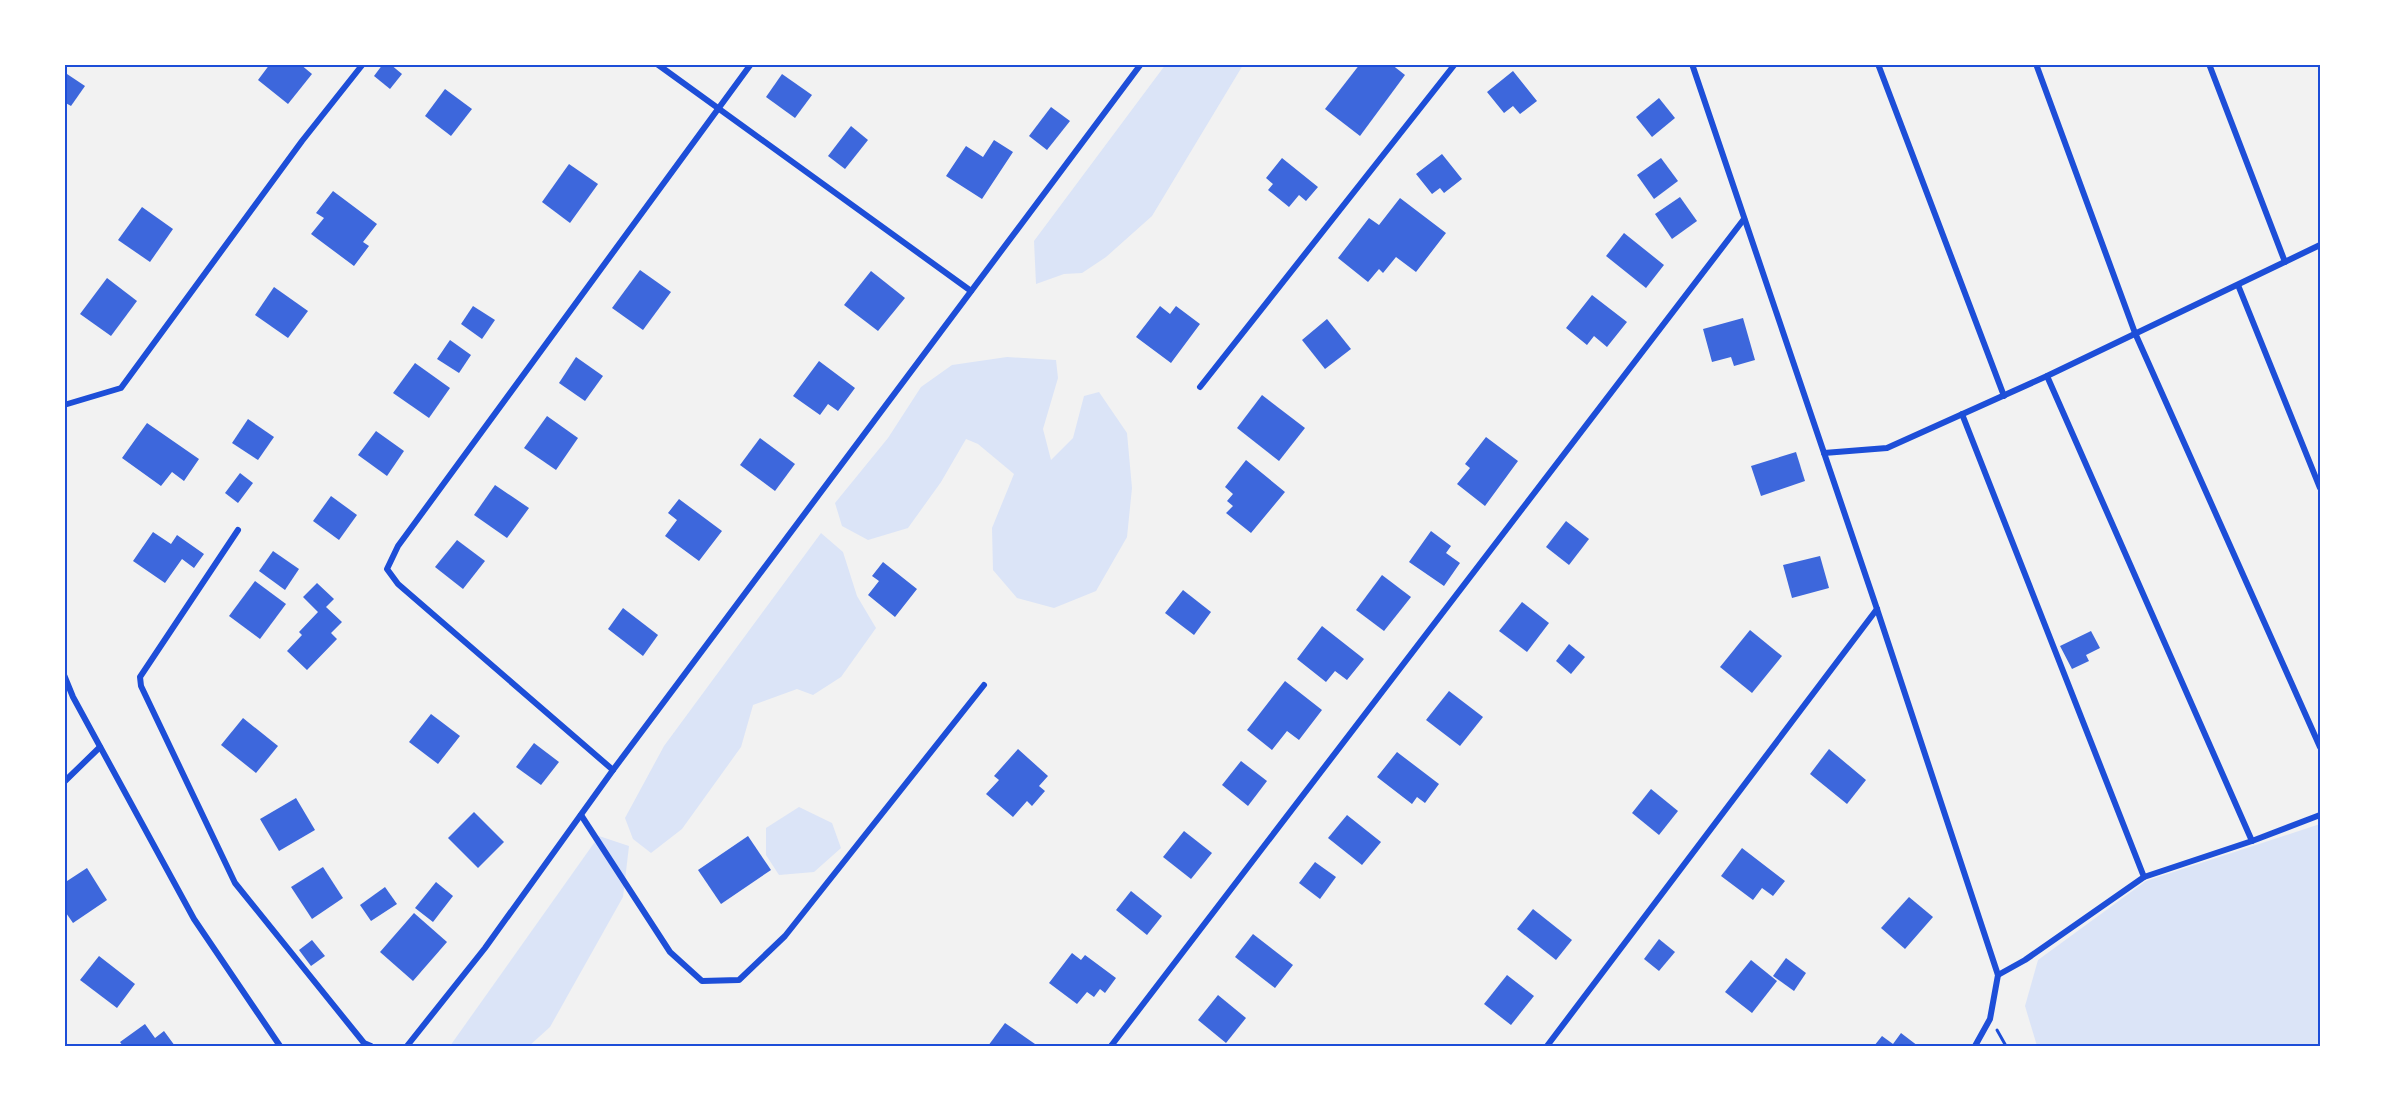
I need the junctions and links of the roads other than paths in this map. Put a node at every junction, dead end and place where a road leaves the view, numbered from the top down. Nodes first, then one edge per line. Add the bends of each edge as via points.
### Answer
1 (363, 64) edge
2 (657, 64) edge
3 (751, 64) edge
4 (1141, 64) edge
5 (1455, 64) edge
6 (1692, 64) edge
7 (1878, 64) edge
8 (2036, 64) edge
9 (2209, 64) edge
10 (719, 109) junction
11 (1744, 219) junction
12 (2320, 245) edge
13 (2285, 262) junction
14 (2238, 285) junction
15 (971, 291) junction
16 (2135, 333) junction
17 (2048, 376) junction
18 (1200, 387) dead end
19 (2004, 396) junction
20 (64, 405) edge
21 (1962, 414) junction
22 (1824, 453) junction
23 (2320, 488) edge
24 (238, 530) dead end
25 (1877, 609) junction
26 (64, 675) edge
27 (984, 685) dead end
28 (100, 747) junction
29 (2320, 747) edge
30 (613, 770) junction
31 (64, 782) edge
32 (2320, 815) edge
33 (581, 816) junction
34 (2252, 841) junction
35 (2144, 877) junction
36 (1998, 975) junction
37 (280, 1047) edge
38 (371, 1047) edge
39 (407, 1047) edge
40 (1111, 1047) edge
41 (1547, 1047) edge
42 (1975, 1047) edge

1 - 20 street via 121,388
2 - 10 street
3 - 10 street
4 - 15 street
5 - 18 street
6 - 11 street
7 - 19 street
8 - 16 street
9 - 13 street
10 - 15 street
10 - 30 street via 405,536 387,569 398,584
11 - 22 street
11 - 40 street
12 - 13 street
13 - 14 street
14 - 16 street
14 - 23 street
15 - 30 street
16 - 17 street
16 - 29 street
17 - 19 street
17 - 34 street
19 - 21 street
21 - 22 street via 1887,448
21 - 35 street
22 - 25 street
24 - 38 street via 140,677 141,686 235,883
25 - 36 street
25 - 41 street
26 - 28 street
27 - 33 street via 785,936 739,980 702,981 669,952
28 - 31 street
28 - 37 street via 194,919
30 - 33 street
32 - 34 street
33 - 39 street
34 - 35 street
35 - 36 street
36 - 42 street via 1990,1019

